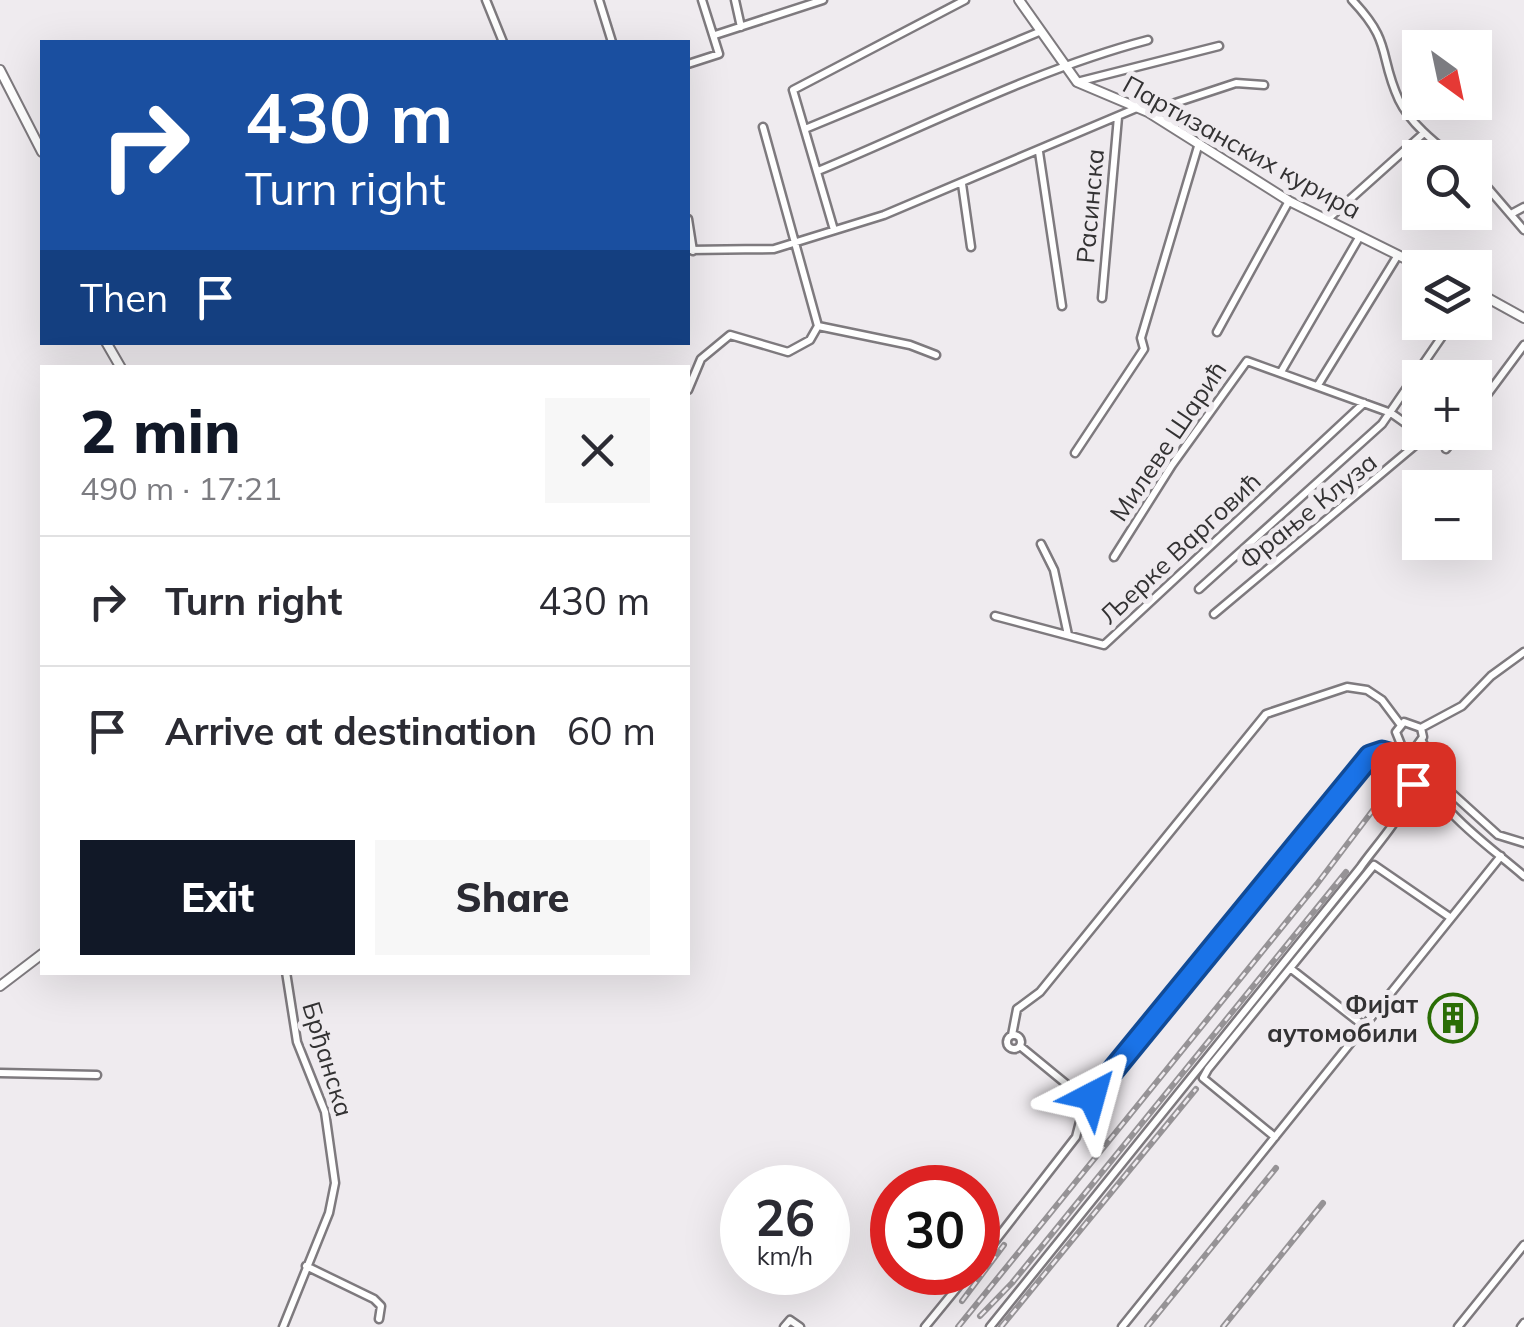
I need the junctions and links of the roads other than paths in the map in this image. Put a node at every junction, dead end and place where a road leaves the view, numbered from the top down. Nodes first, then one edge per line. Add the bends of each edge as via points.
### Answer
1 (486, 0) edge
2 (598, 0) edge
3 (702, 0) edge
4 (735, 0) edge
5 (822, 0) edge
6 (966, 0) edge
7 (1352, 0) edge
8 (1023, 1) edge
9 (740, 27) junction
10 (1039, 32) junction
11 (715, 34) junction
12 (503, 40) edge
13 (611, 40) edge
14 (1148, 40) dead end
15 (1219, 46) dead end
16 (690, 64) edge
17 (1062, 65) junction
18 (0, 70) edge
19 (1077, 82) junction
20 (1264, 85) dead end
21 (1144, 110) junction
22 (1118, 117) junction
23 (763, 127) dead end
24 (804, 128) junction
25 (1424, 133) junction
26 (1432, 140) edge
27 (1200, 143) junction
28 (40, 148) edge
29 (1039, 152) junction
30 (818, 171) junction
31 (962, 184) junction
32 (1492, 192) edge
33 (1289, 201) junction
34 (1524, 206) edge
35 (1511, 214) junction
36 (1328, 218) junction
37 (834, 230) junction
38 (1524, 230) edge
39 (1360, 236) junction
40 (794, 241) junction
41 (971, 247) dead end
42 (690, 250) edge
43 (1398, 255) junction
44 (1402, 257) edge
45 (1102, 298) dead end
46 (1492, 301) edge
47 (1062, 306) dead end
48 (1524, 318) edge
49 (818, 326) junction
50 (1217, 332) dead end
51 (1440, 340) edge
52 (1524, 344) edge
53 (936, 356) dead end
54 (1281, 372) junction
55 (690, 385) edge
56 (1318, 385) junction
57 (1492, 388) edge
58 (1364, 403) junction
59 (1391, 413) junction
60 (1402, 421) edge
61 (1410, 450) edge
62 (1075, 453) dead end
63 (1042, 544) dead end
64 (1114, 557) dead end
65 (1199, 589) dead end
66 (1214, 614) dead end
67 (995, 616) dead end
68 (1068, 635) junction
69 (1524, 652) edge
70 (1400, 724) junction
71 (1422, 728) junction
72 (1419, 744) junction
73 (1524, 842) edge
74 (1501, 856) junction
75 (1524, 876) edge
76 (1452, 918) junction
77 (40, 956) edge
78 (1290, 968) junction
79 (286, 975) edge
80 (0, 986) edge
81 (1364, 1026) junction
82 (1012, 1034) junction
83 (1020, 1046) junction
84 (0, 1073) edge
85 (97, 1075) dead end
86 (1076, 1092) junction
87 (1092, 1096) junction
88 (1084, 1106) junction
89 (1275, 1136) junction
90 (1000, 1235) edge
91 (1524, 1245) edge
92 (306, 1266) junction
93 (951, 1295) edge
94 (379, 1319) dead end
95 (284, 1327) edge
96 (784, 1327) edge
97 (800, 1327) edge
98 (925, 1327) edge
99 (990, 1327) edge
100 (1122, 1327) edge
101 (1458, 1327) edge

1 - 12 street
2 - 13 street
3 - 11 street
4 - 9 street
5 - 9 street
6 - 24 street via 793,90
7 - 25 street via 1381,34 1399,99
8 - 10 street, Партизанских курира
9 - 11 street
10 - 17 street, Партизанских курира
10 - 24 street
11 - 16 street via 718,58
14 - 17 street
15 - 19 street
17 - 19 street, Партизанских курира
17 - 30 street
18 - 28 street
19 - 21 street, Партизанских курира
20 - 21 street via 1236,83
21 - 22 street
21 - 27 street, Партизанских курира
22 - 29 street
22 - 45 street, Расинска
23 - 40 street
24 - 30 street
25 - 26 street
25 - 36 street
27 - 33 street, Партизанских курира
27 - 62 street via 1144,349
29 - 31 street
29 - 47 street
30 - 37 street
31 - 37 street
31 - 41 street
32 - 35 street
33 - 36 street, Партизанских курира
33 - 50 street
34 - 35 street
35 - 38 street
36 - 39 street, Партизанских курира
37 - 40 street
39 - 43 street, Партизанских курира
39 - 54 street
40 - 42 street via 774,249
40 - 49 street
43 - 44 street, Партизанских курира
43 - 56 street
46 - 48 street
49 - 53 street
49 - 55 street via 810,340 788,352 730,335 720,339 700,358
51 - 59 street
52 - 57 street
54 - 56 street, Милеве Шарић
54 - 64 street, Милеве Шарић via 1247,360
56 - 58 street, Милеве Шарић
58 - 59 street, Милеве Шарић
58 - 68 street, Љерке Варговић via 1104,645
59 - 60 street, Милеве Шарић
59 - 65 street
61 - 66 street, Фрање Клуза
63 - 68 street
67 - 68 street, Љерке Варговић
69 - 71 street via 1462,706
70 - 71 street
70 - 72 street via 1396,741 1406,749
70 - 82 street via 1382,700 1347,687 1266,714 1040,992 1018,1010
71 - 72 street
72 - 73 street via 1445,787 1498,835
72 - 74 street via 1422,774 1436,800
74 - 75 street
74 - 76 street
76 - 78 street via 1374,865
76 - 81 street
77 - 80 street
78 - 81 street
78 - 89 street via 1203,1078
79 - 92 street, Брђанска via 292,1024 325,1112 335,1170 333,1198
81 - 89 street
82 - 83 street
82 - 83 street via 1008,1046
83 - 86 street
84 - 85 street
86 - 87 street via 1087,1089
86 - 88 street
87 - 88 street
87 - 99 street via 1355,772 1376,753 1400,757 1412,776 1412,793 1360,868
88 - 90 street via 1076,1137
89 - 100 street
91 - 101 street
92 - 94 street via 374,1299 381,1306
92 - 95 street, Брђанска
93 - 98 street
96 - 97 street via 790,1320

